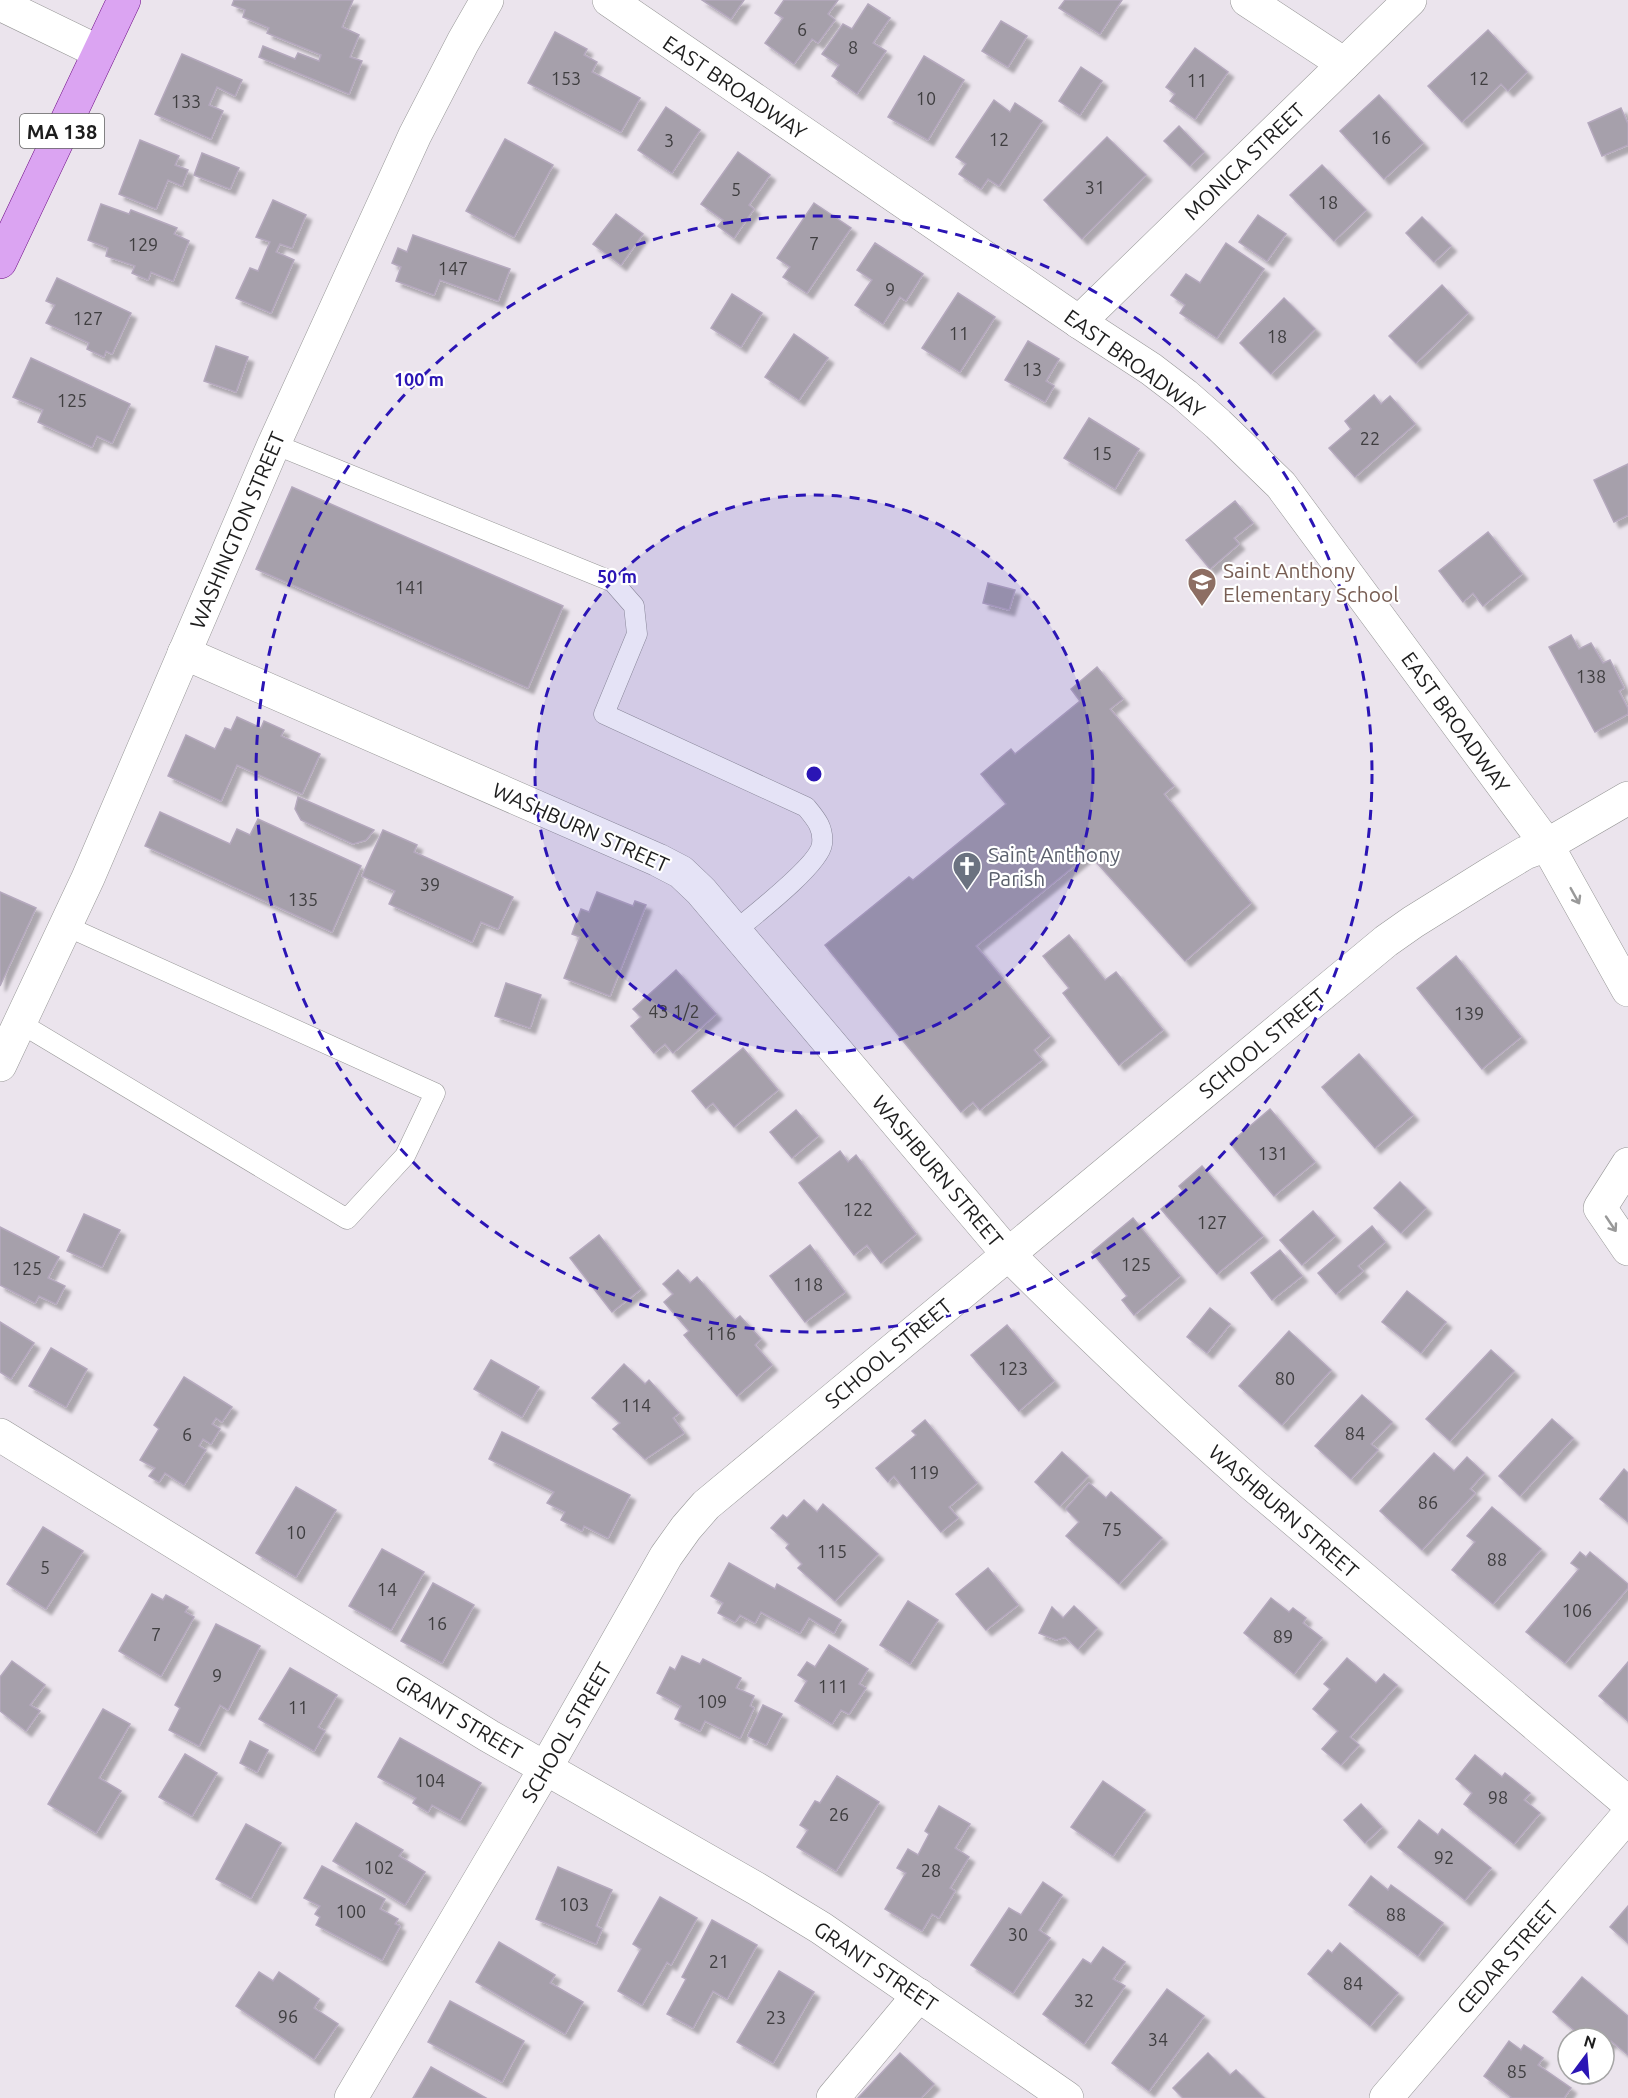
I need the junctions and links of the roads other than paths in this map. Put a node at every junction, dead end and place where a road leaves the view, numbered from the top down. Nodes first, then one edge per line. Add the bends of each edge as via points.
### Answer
1 (124, 0) edge
2 (487, 0) edge
3 (609, 0) edge
4 (1247, 0) edge
5 (1410, 0) edge
6 (0, 4) edge
7 (99, 52) junction
8 (1344, 64) junction
9 (0, 262) edge
10 (1079, 322) junction
11 (274, 444) junction
12 (184, 653) junction
13 (1628, 798) edge
14 (1547, 845) junction
15 (66, 926) junction
16 (735, 931) junction
17 (1628, 990) edge
18 (20, 1023) junction
19 (0, 1065) edge
20 (1628, 1164) edge
21 (1628, 1249) edge
22 (1008, 1254) junction
23 (0, 1435) edge
24 (544, 1769) junction
25 (1628, 1803) edge
26 (1628, 1815) edge
27 (919, 1995) junction
28 (351, 2098) edge
29 (832, 2098) edge
30 (1067, 2098) edge
31 (1386, 2098) edge

1 - 7 main road, MA 138
2 - 11 street, WASHINGTON STREET via 415,135
3 - 10 street, EAST BROADWAY
4 - 8 street
5 - 8 street, MONICA STREET
6 - 7 street
7 - 9 main road, MA 138
8 - 10 street, MONICA STREET
10 - 14 street, EAST BROADWAY via 1185,395 1281,485
11 - 12 street, WASHINGTON STREET
11 - 16 lane via 613,582 634,606 637,634 604,714 806,807 822,826 822,846 812,863
12 - 15 street, WASHINGTON STREET
12 - 16 street, WASHBURN STREET via 670,866 691,881
13 - 14 street, SCHOOL STREET
14 -> 17 street, EAST BROADWAY
14 - 22 street, SCHOOL STREET via 1490,874 1386,941
15 - 18 street, WASHINGTON STREET
15 - 18 lane via 435,1093 405,1156 347,1219
16 - 22 street, WASHBURN STREET
18 - 19 street, WASHINGTON STREET
20 -> 21 street via 1600,1208
22 - 24 street, SCHOOL STREET via 695,1516 666,1556
22 - 25 street, WASHBURN STREET via 1208,1445
23 - 24 street, GRANT STREET
24 - 27 street, GRANT STREET via 790,1909
24 - 28 street, SCHOOL STREET
26 - 31 street, CEDAR STREET
27 - 29 street
27 - 30 street, GRANT STREET

